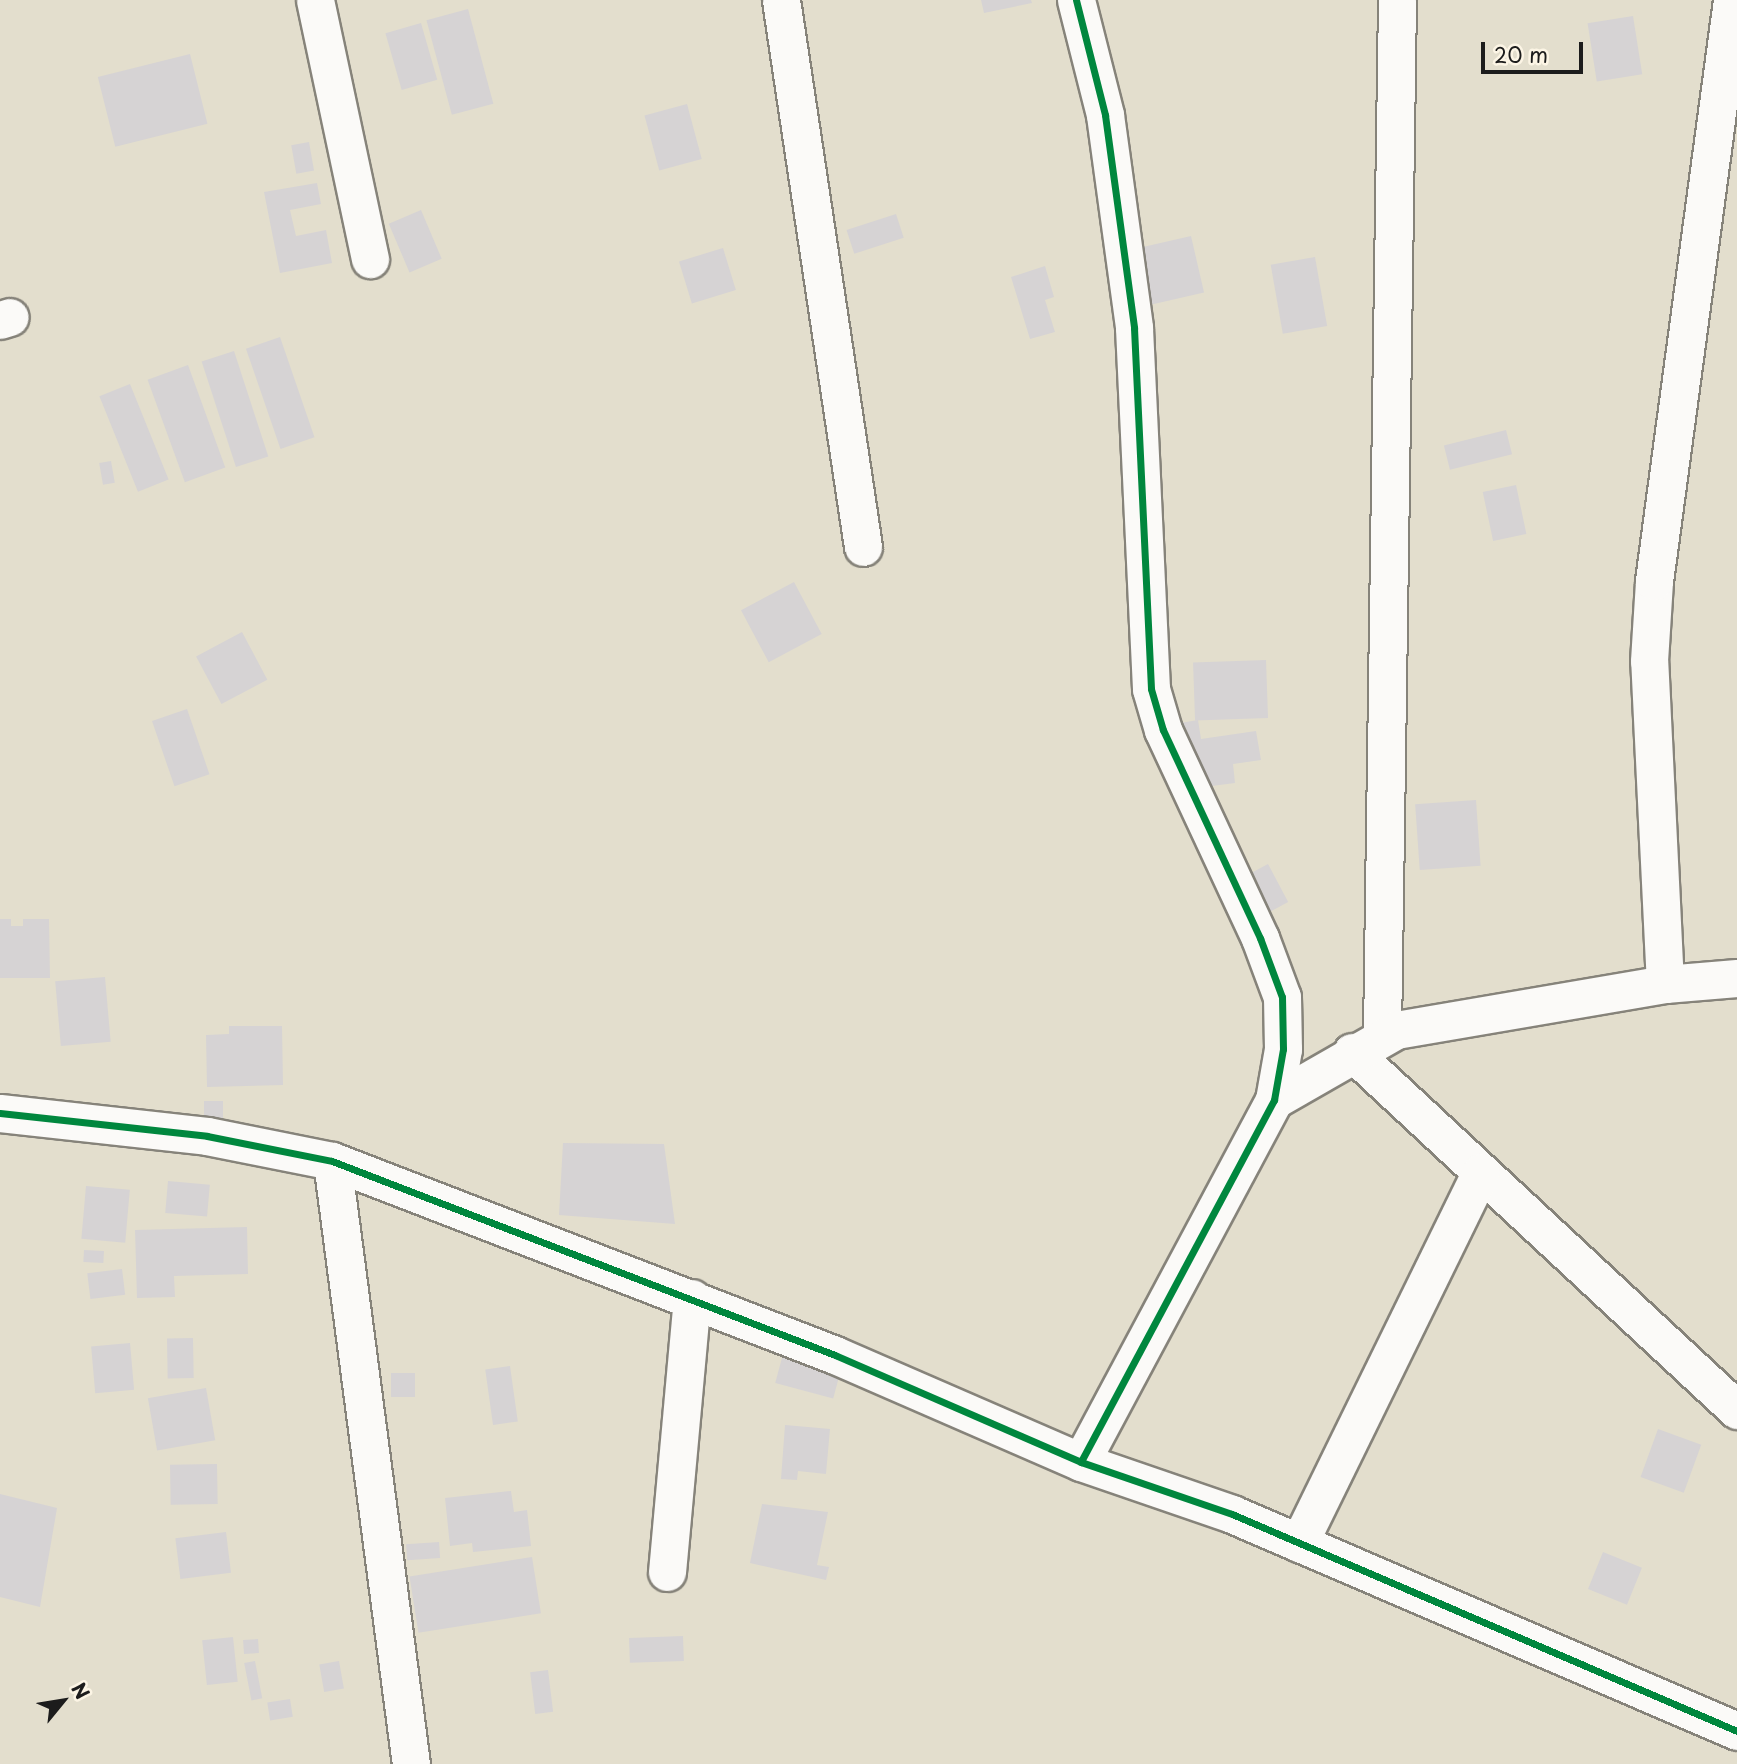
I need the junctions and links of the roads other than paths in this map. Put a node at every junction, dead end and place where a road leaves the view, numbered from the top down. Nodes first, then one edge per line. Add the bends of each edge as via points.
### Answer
1 (315, 0) edge
2 (781, 0) edge
3 (1076, 0) edge
4 (1397, 0) edge
5 (1732, 0) edge
6 (370, 259) dead end
7 (863, 547) dead end
8 (1737, 978) edge
9 (1665, 984) junction
10 (1367, 1043) junction
11 (1274, 1100) junction
12 (0, 1113) edge
13 (332, 1161) junction
14 (1481, 1172) junction
15 (692, 1298) junction
16 (1737, 1410) edge
17 (1081, 1462) junction
18 (1298, 1543) junction
19 (667, 1572) dead end
20 (1737, 1731) edge
21 (411, 1764) edge

1 - 6 street
2 - 7 street
3 - 11 street via 1105,115 1134,328 1151,689 1163,730 1260,938 1282,997 1283,1049
4 - 10 street
5 - 9 street via 1654,581 1649,661
8 - 9 street
9 - 10 street
10 - 11 street
10 - 14 street
11 - 17 street
12 - 13 street via 207,1136
13 - 15 street
13 - 21 street
14 - 16 street
14 - 18 street
15 - 17 street
15 - 19 street
17 - 18 street via 1232,1514
18 - 20 street

